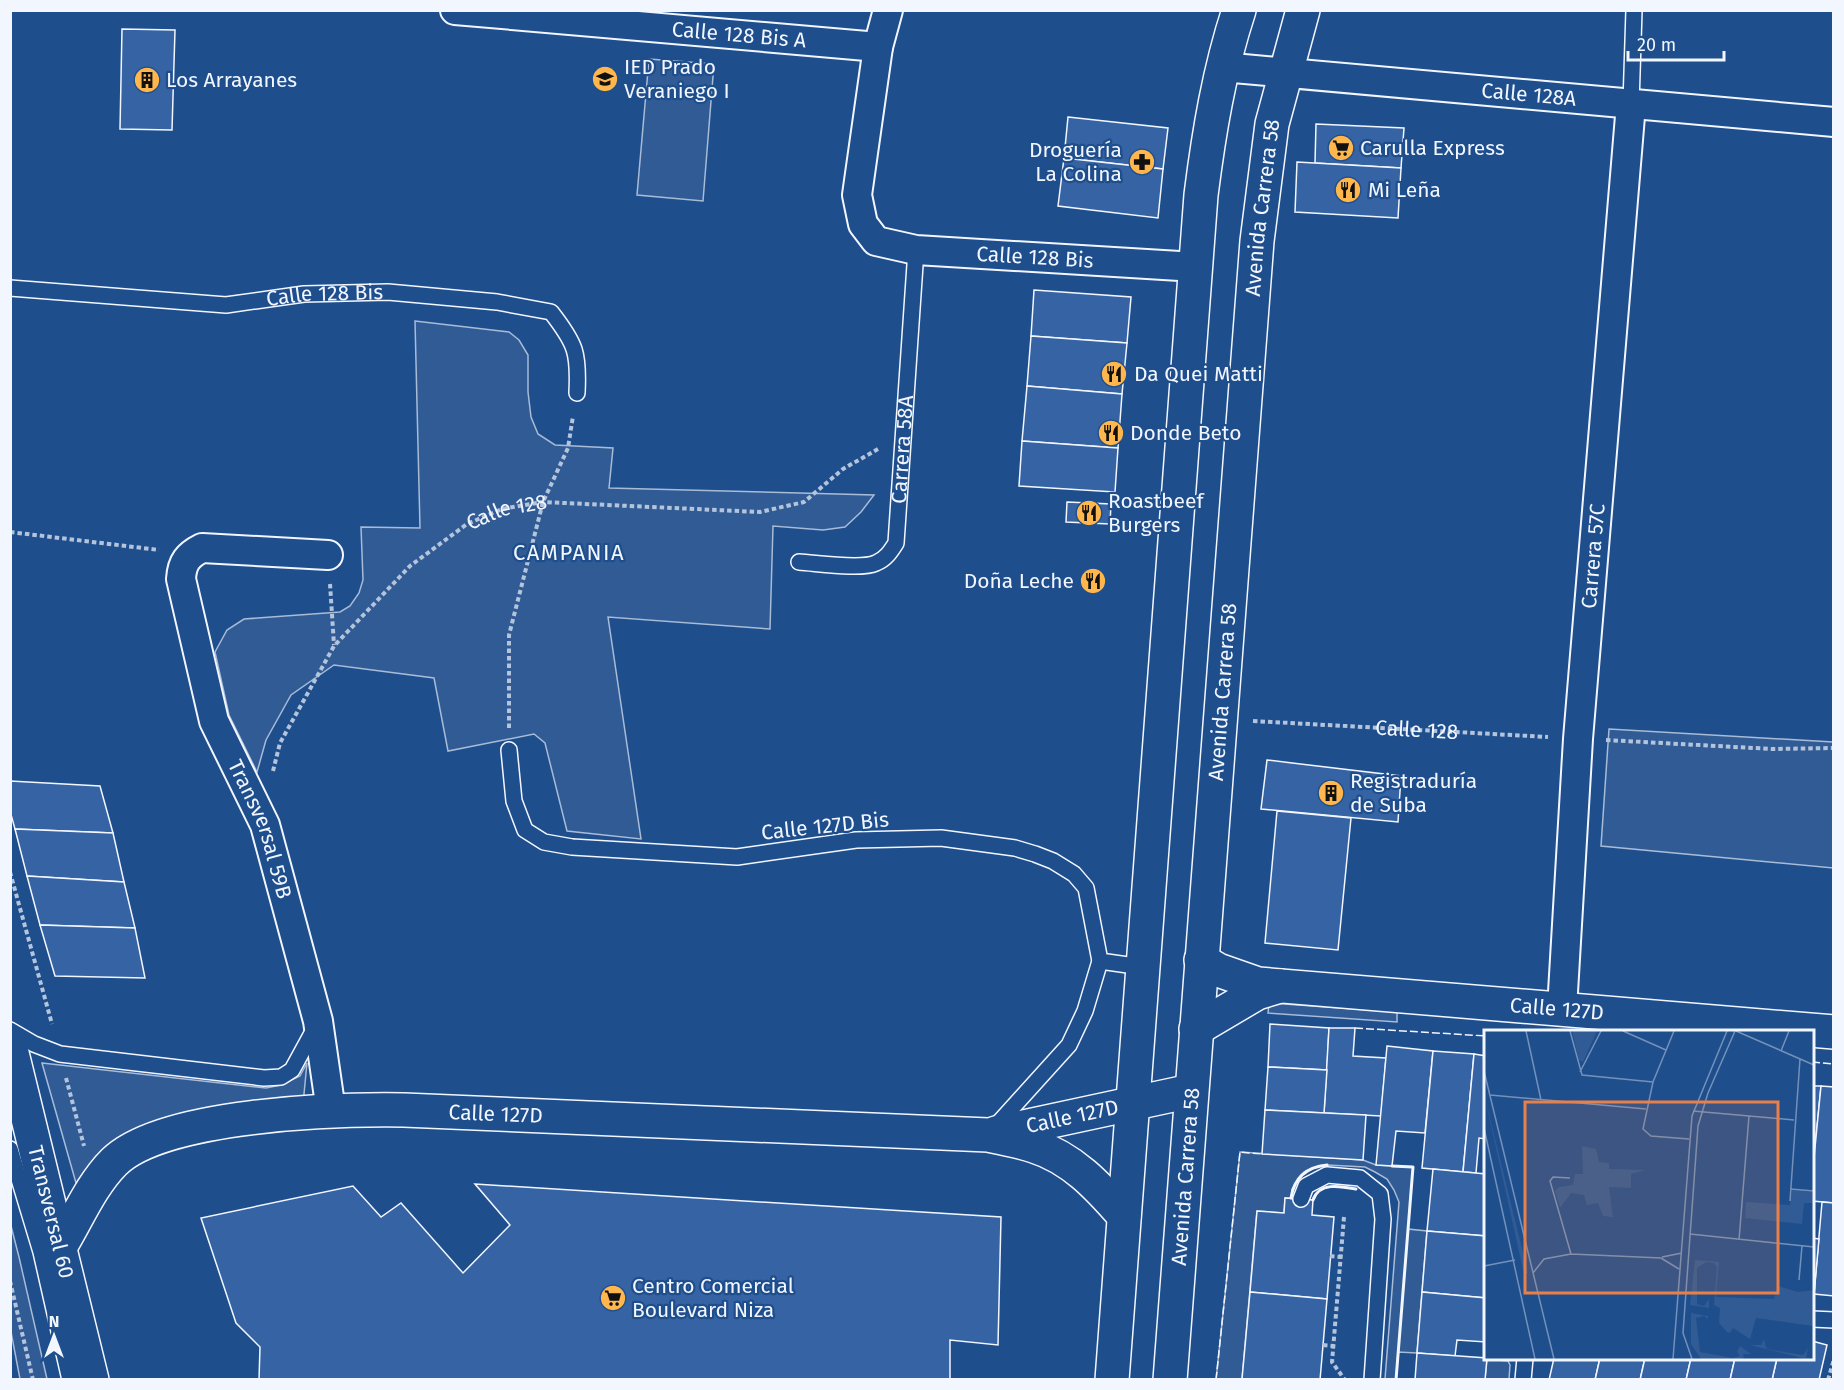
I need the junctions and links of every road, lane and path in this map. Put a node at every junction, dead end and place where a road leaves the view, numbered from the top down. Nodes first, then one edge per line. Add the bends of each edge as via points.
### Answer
1 (455, 10) edge
2 (888, 10) edge
3 (1239, 10) edge
4 (1303, 10) edge
5 (1634, 10) edge
6 (878, 47) junction
7 (1222, 67) junction
8 (1284, 73) junction
9 (1631, 104) junction
10 (1833, 122) edge
11 (916, 250) junction
12 (1196, 267) junction
13 (10, 288) edge
14 (577, 393) joint
15 (904, 440) junction
16 (543, 502) junction
17 (10, 532) edge
18 (190, 554) junction
19 (328, 555) joint
20 (799, 562) dead end
21 (334, 646) junction
22 (1253, 722) dead end
23 (1578, 739) junction
24 (1833, 748) edge
25 (508, 750) joint
26 (265, 825) junction
27 (1201, 960) junction
28 (1100, 961) junction
29 (1142, 967) junction
30 (1280, 986) junction
31 (1562, 1009) junction
32 (318, 1021) junction
33 (1196, 1029) junction
34 (10, 1030) edge
35 (1809, 1030) edge
36 (1814, 1030) edge
37 (1833, 1032) edge
38 (10, 1045) edge
39 (1191, 1090) junction
40 (1132, 1104) junction
41 (331, 1111) junction
42 (988, 1135) junction
43 (10, 1149) edge
44 (1301, 1199) dead end
45 (1124, 1216) junction
46 (1344, 1217) dead end
47 (60, 1247) junction
48 (1330, 1256) dead end
49 (1341, 1257) junction
50 (10, 1281) edge
51 (1814, 1318) edge
52 (1833, 1320) edge
53 (1323, 1345) dead end
54 (1334, 1346) junction
55 (1833, 1359) edge
56 (1525, 1360) edge
57 (33, 1380) edge
58 (70, 1380) edge
59 (92, 1380) edge
60 (1112, 1380) edge
61 (1170, 1380) edge
62 (1345, 1380) edge
63 (1372, 1380) edge
64 (1523, 1380) edge
65 (1828, 1380) edge

1 - 6 street, Calle 128 Bis A
2 - 6 street
3 - 7 main road
4 - 8 main road, Avenida Carrera 58
5 - 9 lane
6 - 11 street, Calle 128 Bis via 857,195 863,224 876,241
7 - 8 street, Calle 128A
7 - 12 main road via 1207,146
8 - 9 street, Calle 128A
8 - 27 main road, Avenida Carrera 58 via 1272,124 1257,241
9 - 10 street, Calle 128A
9 - 23 street, Carrera 57C
11 - 12 street, Calle 128 Bis
11 - 15 lane, Carrera 58A
12 - 29 main road
13 - 14 lane, Calle 128 Bis via 226,305 304,294 388,292 497,302 551,312 568,334 579,362
14 - 16 path via 568,448
15 - 16 path, Calle 128 via 885,445 843,469 804,502 760,512
15 - 20 lane, Carrera 58A via 896,543 887,556 875,564 861,566
16 - 21 path, Calle 128 via 502,509 467,524 410,566
16 - 25 path via 508,635
17 - 18 path
18 - 19 street via 202,548 215,548
18 - 26 street, Transversal 59B via 182,567 181,579 214,721
19 - 21 path
21 - 26 path, Calle 128 via 280,743 268,791
22 - 23 path, Calle 128
23 - 24 path, Calle 128 via 1772,749
23 - 31 street, Carrera 57C
25 - 28 lane, Calle 127D Bis via 514,801 525,830 544,842 737,857 856,840 941,838 1035,854 1074,874 1086,888
26 - 32 street, Transversal 59B
27 - 30 main road, Calle 127D via 1238,978
27 - 33 main road, Avenida Carrera 58
28 - 29 lane
28 - 42 lane via 1085,1011 1069,1045
29 - 40 main road
30 - 31 main road, Calle 127D
30 - 33 main road, Calle 127D via 1257,993
31 - 35 main road, Calle 127D
32 - 34 lane via 292,1070 281,1077 264,1078 60,1054
32 - 41 street, Transversal 59B
33 - 39 main road, Avenida Carrera 58
36 - 37 main road, Calle 127D
38 - 47 main road, Transversal 60
39 - 40 main road, Calle 127D
39 - 61 main road, Avenida Carrera 58
40 - 42 main road, Calle 127D
40 - 45 main road
41 - 42 main road, Calle 127D via 404,1110
41 - 47 main road, Calle 127D via 222,1122 175,1131 139,1146 116,1160 99,1180
42 - 45 main road, Calle 127D via 1033,1145 1071,1164 1095,1183
43 - 58 lane via 41,1252
44 - 63 lane via 1306,1186 1327,1175 1360,1178 1380,1194 1383,1219
45 - 60 main road
46 - 49 path
47 - 59 main road, Transversal 60
48 - 49 path
49 - 54 path
50 - 57 path
51 - 52 lane
53 - 54 path
54 - 62 path via 1332,1362
55 - 65 path
56 - 64 lane

